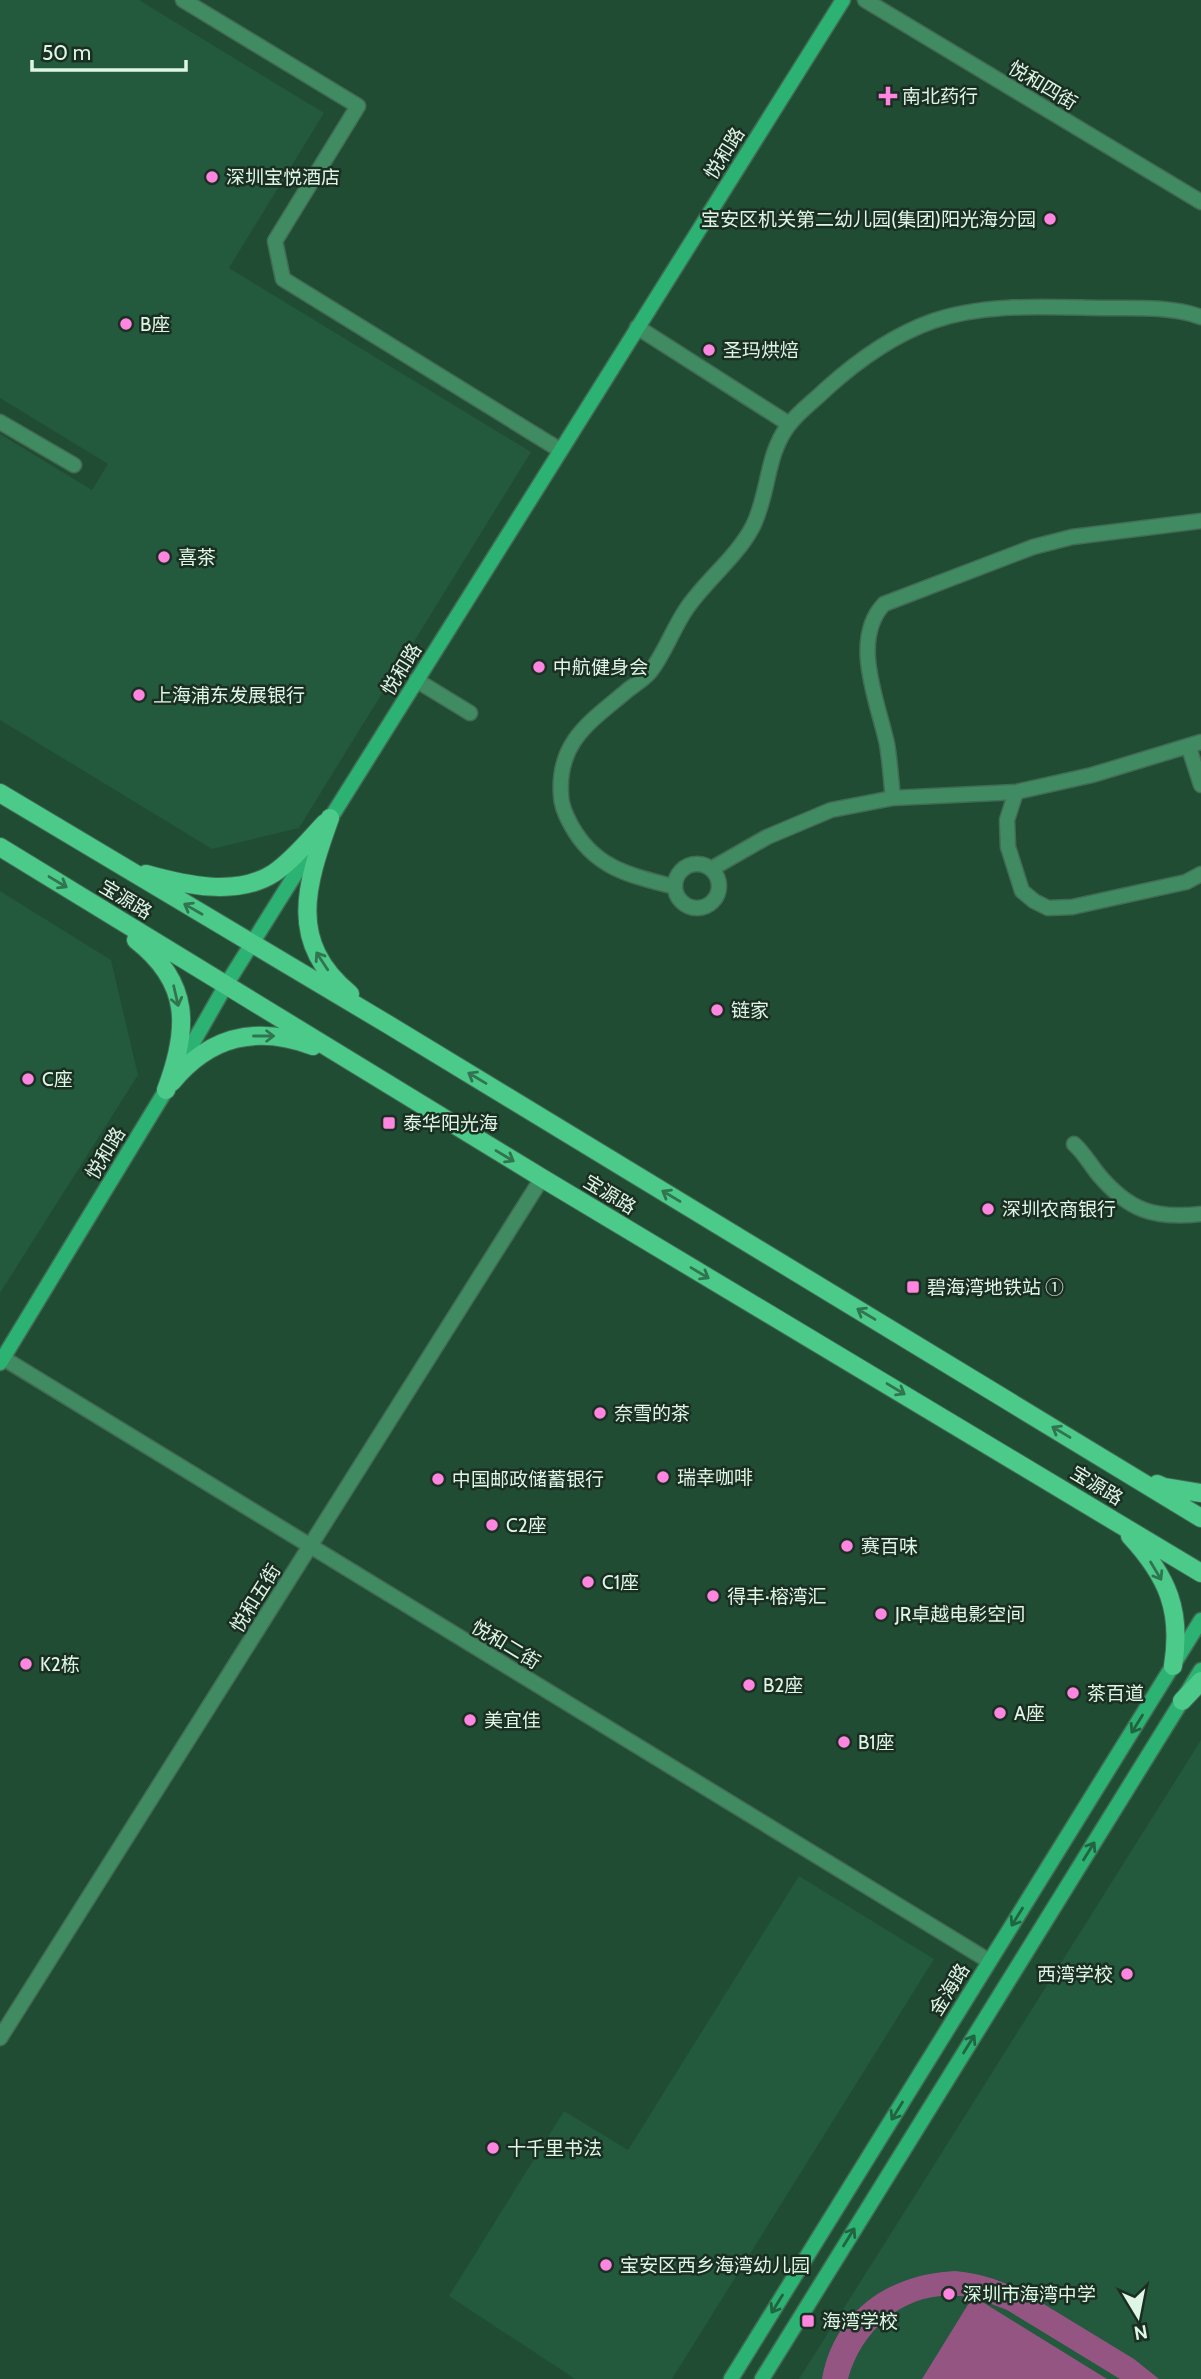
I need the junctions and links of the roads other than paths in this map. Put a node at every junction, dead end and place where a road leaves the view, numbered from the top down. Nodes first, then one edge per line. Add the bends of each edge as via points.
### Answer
1 (183, 0) edge
2 (843, 0) edge
3 (865, 0) edge
4 (1201, 202) edge
5 (1201, 317) edge
6 (638, 327) junction
7 (0, 422) edge
8 (789, 424) junction
9 (560, 450) junction
10 (74, 466) dead end
11 (1201, 521) edge
12 (416, 680) junction
13 (470, 713) dead end
14 (1195, 745) edge
15 (1201, 785) edge
16 (1016, 792) junction
17 (0, 793) edge
18 (894, 798) junction
19 (330, 818) junction
20 (0, 847) edge
21 (119, 865) junction
22 (711, 869) junction
23 (1201, 874) edge
24 (675, 887) junction
25 (81, 896) junction
26 (253, 943) junction
27 (226, 985) junction
28 (388, 1025) junction
29 (342, 1056) junction
30 (166, 1090) junction
31 (1074, 1144) dead end
32 (542, 1178) junction
33 (1201, 1214) edge
34 (2, 1360) edge
35 (1119, 1467) junction
36 (1201, 1493) edge
37 (1201, 1518) edge
38 (1113, 1519) junction
39 (310, 1546) junction
40 (1201, 1573) edge
41 (1201, 1620) edge
42 (1173, 1666) junction
43 (1201, 1670) edge
44 (1201, 1681) edge
45 (1182, 1701) junction
46 (989, 1961) junction
47 (0, 2038) edge
48 (731, 2379) edge
49 (762, 2379) edge

1 - 9 street via 358,106 275,241 283,279
2 - 6 street, 悦和路
3 - 4 street, 悦和四街
5 - 8 street via 1142,308 1046,307 984,310 933,321 847,369
6 - 8 street
6 - 9 street, 悦和路
7 - 10 street
8 - 24 street via 779,439 754,523 739,549 686,609 649,673 589,721 569,747 563,768 561,795 567,818 593,855 612,869
9 - 12 street, 悦和路
11 - 18 street via 1072,537 1033,547 884,604 869,630 867,657 888,748
12 - 13 street
12 - 19 street, 悦和路
14 - 15 street
14 - 16 street
16 - 18 street
16 - 23 street via 1007,820 1008,847 1023,891 1048,908 1185,882
17 - 21 main road, 宝源路
18 - 22 street via 831,810 767,836
19 - 21 main road via 273,874 249,883 200,886
19 - 26 street, 悦和路
28 -> 19 main road via 326,969 307,926 312,870
20 -> 25 main road, 宝源路
26 -> 21 main road, 宝源路
22 - 24 street via 697,864 684,869
22 - 24 street via 719,890 707,906 689,907
25 - 27 main road, 宝源路
25 -> 30 main road via 166,968 175,988 182,1034
26 - 27 street, 悦和路
26 - 28 main road, 宝源路
27 - 29 main road, 宝源路
27 - 30 street, 悦和路
35 -> 28 main road, 宝源路
30 -> 29 main road via 204,1052 222,1041 246,1036 272,1035
29 -> 32 main road, 宝源路
30 - 34 street, 悦和路
31 - 33 street via 1118,1196 1146,1212 1179,1217
32 -> 38 main road, 宝源路
32 - 39 street, 悦和五街
34 - 39 street, 悦和二街
35 - 36 main road via 1164,1487
35 - 37 main road, 宝源路
38 - 40 main road, 宝源路
38 -> 42 main road via 1145,1553 1166,1587 1177,1629
39 - 46 street, 悦和二街
39 - 47 street, 悦和五街
41 - 42 street, 金海路
42 -> 46 street, 金海路
43 - 45 street
44 - 45 main road
49 -> 45 street
46 -> 48 street, 金海路

